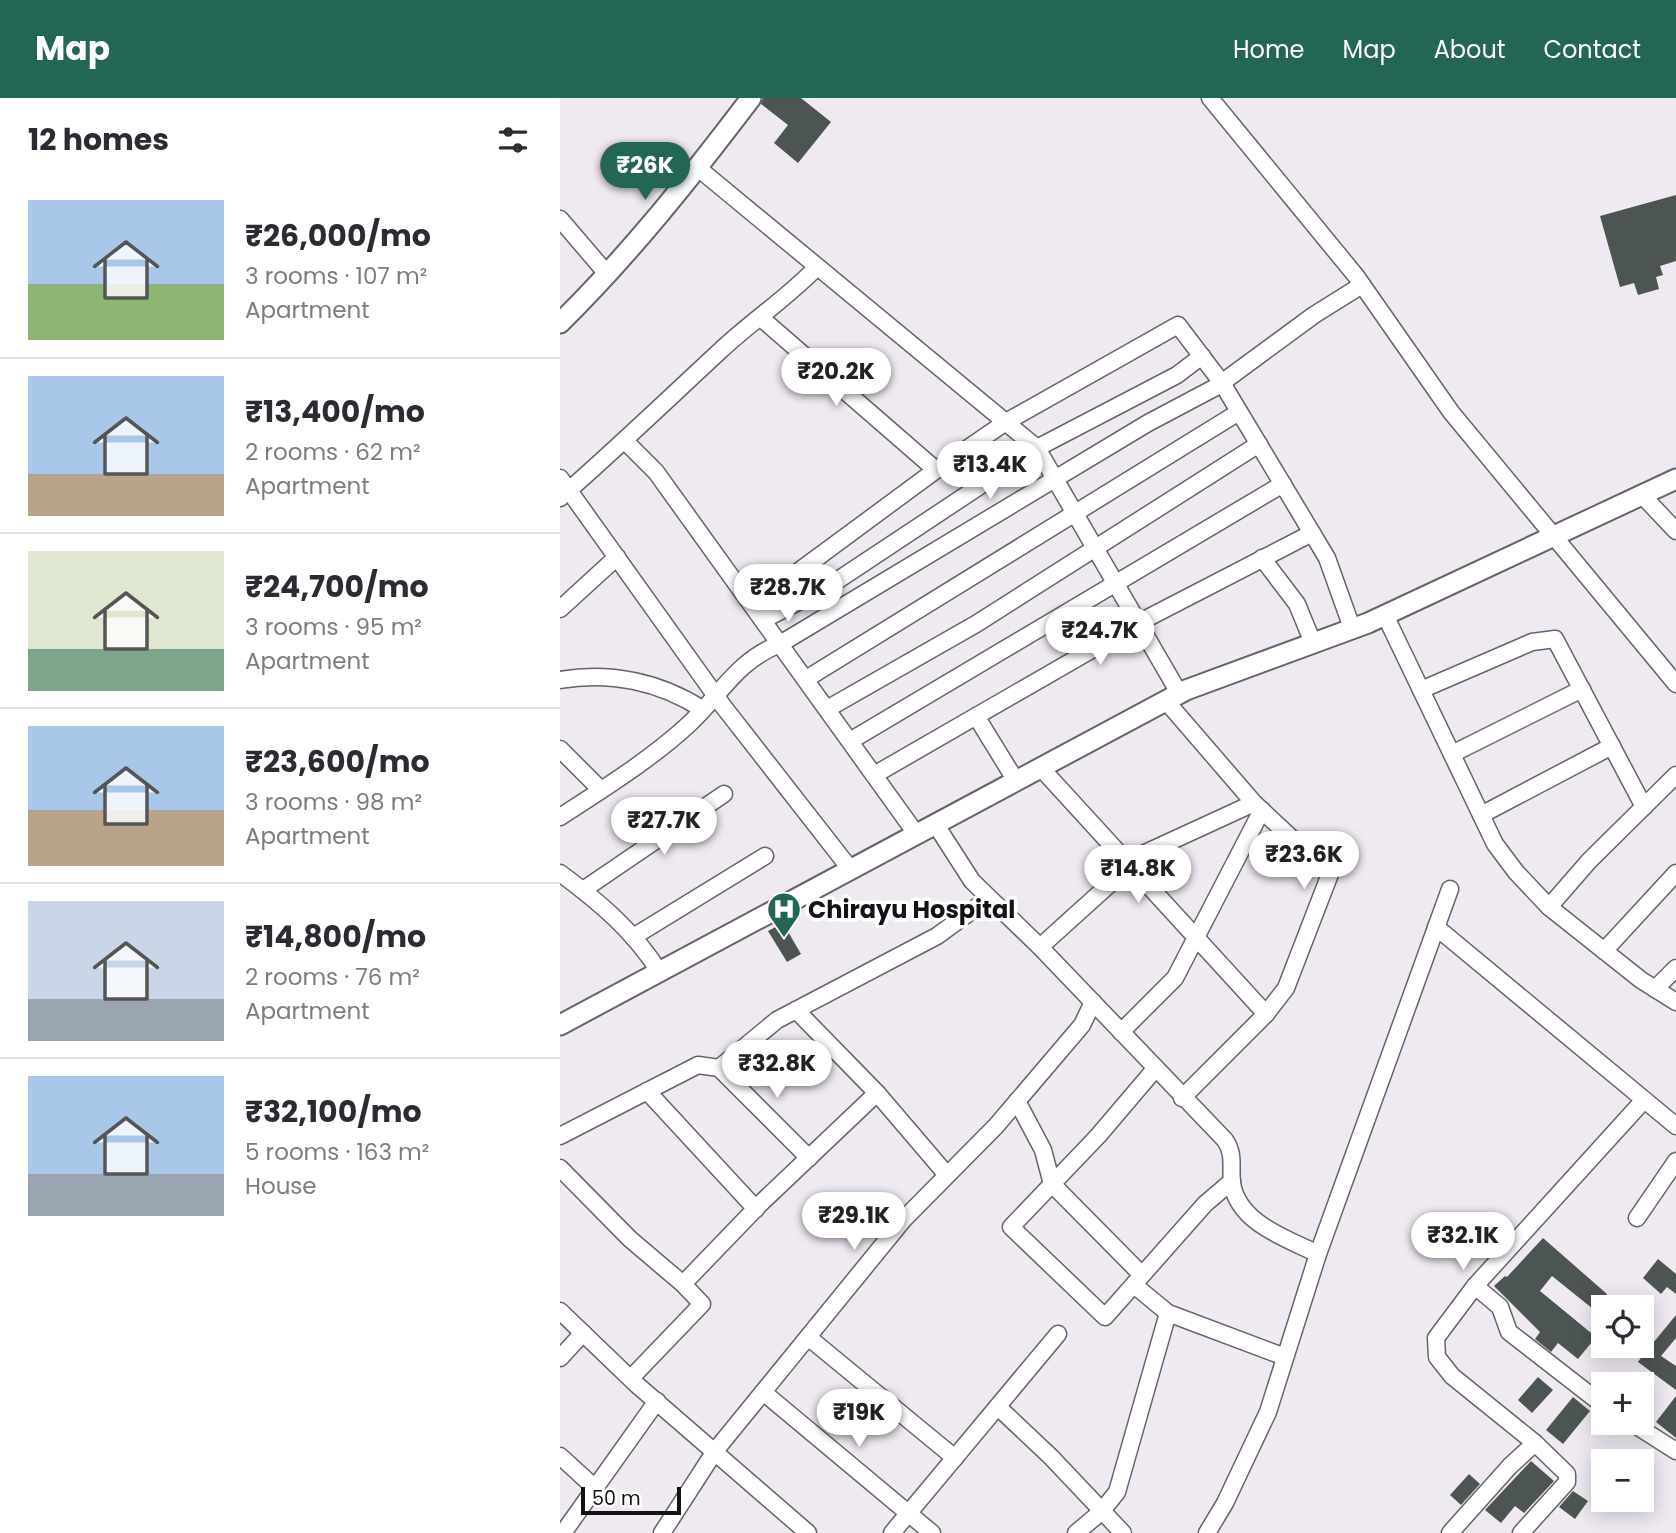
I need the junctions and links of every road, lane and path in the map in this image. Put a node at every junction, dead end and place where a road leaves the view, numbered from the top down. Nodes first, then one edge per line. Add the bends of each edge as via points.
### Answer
1 (751, 98) edge
2 (1210, 98) edge
3 (698, 168) junction
4 (560, 219) edge
5 (817, 267) junction
6 (608, 275) junction
7 (1362, 285) junction
8 (761, 318) junction
9 (560, 323) edge
10 (1202, 356) junction
11 (1222, 383) junction
12 (1239, 412) junction
13 (1006, 422) junction
14 (626, 442) junction
15 (1259, 444) junction
16 (1037, 448) junction
17 (936, 470) junction
18 (1676, 479) edge
19 (1055, 480) junction
20 (1283, 484) junction
21 (563, 489) edge
22 (1642, 495) junction
23 (1076, 514) junction
24 (1676, 531) edge
25 (1312, 533) junction
26 (1553, 536) junction
27 (1096, 550) junction
28 (617, 557) junction
29 (1262, 558) junction
30 (1116, 585) junction
31 (560, 609) edge
32 (1385, 615) junction
33 (763, 620) junction
34 (1138, 623) junction
35 (1352, 628) junction
36 (1313, 643) junction
37 (780, 644) junction
38 (806, 679) junction
39 (560, 680) edge
40 (1676, 684) edge
41 (1582, 689) junction
42 (1421, 690) junction
43 (715, 694) junction
44 (1172, 697) junction
45 (702, 709) junction
46 (827, 709) junction
47 (976, 716) junction
48 (850, 741) junction
49 (1612, 746) junction
50 (560, 748) edge
51 (1452, 754) junction
52 (1041, 768) junction
53 (874, 775) junction
54 (1676, 775) edge
55 (1017, 781) junction
56 (601, 790) junction
57 (723, 794) dead end
58 (1258, 807) junction
59 (1644, 807) junction
60 (1481, 815) junction
61 (560, 817) edge
62 (936, 824) junction
63 (917, 835) junction
64 (765, 856) dead end
65 (1128, 867) junction
66 (851, 870) junction
67 (560, 873) edge
68 (1676, 873) edge
69 (1450, 889) dead end
70 (583, 890) junction
71 (989, 898) junction
72 (1549, 907) junction
73 (1436, 927) junction
74 (633, 937) junction
75 (1195, 939) junction
76 (1040, 947) junction
77 (1604, 951) junction
78 (1676, 968) edge
79 (660, 973) junction
80 (1656, 989) junction
81 (1093, 1002) junction
82 (1676, 1002) edge
83 (796, 1010) junction
84 (1266, 1014) junction
85 (561, 1024) edge
86 (1121, 1032) junction
87 (719, 1068) junction
88 (1155, 1069) junction
89 (647, 1091) junction
90 (877, 1093) junction
91 (1182, 1098) junction
92 (1643, 1100) junction
93 (1017, 1101) junction
94 (1676, 1126) edge
95 (560, 1136) edge
96 (809, 1158) junction
97 (1676, 1161) edge
98 (560, 1168) edge
99 (947, 1175) junction
100 (1232, 1181) junction
101 (1052, 1184) junction
102 (756, 1209) junction
103 (1637, 1218) dead end
104 (1318, 1254) junction
105 (1138, 1280) junction
106 (682, 1284) junction
107 (1475, 1286) junction
108 (560, 1311) edge
109 (1168, 1313) junction
110 (583, 1333) junction
111 (1058, 1334) dead end
112 (808, 1337) junction
113 (1285, 1357) junction
114 (560, 1358) edge
115 (631, 1378) junction
116 (763, 1392) junction
117 (1591, 1396) edge
118 (657, 1401) junction
119 (998, 1407) junction
120 (1651, 1435) edge
121 (1535, 1443) junction
122 (715, 1451) junction
123 (1676, 1451) edge
124 (560, 1456) edge
125 (955, 1458) junction
126 (595, 1488) junction
127 (1101, 1512) junction
128 (908, 1514) junction
129 (563, 1533) edge
130 (662, 1533) edge
131 (808, 1533) edge
132 (892, 1533) edge
133 (932, 1533) edge
134 (1076, 1533) edge
135 (1123, 1533) edge
136 (1207, 1533) edge
137 (1450, 1533) edge
138 (1521, 1533) edge

1 - 3 street
2 - 7 street
3 - 5 street
3 - 6 street
4 - 6 street
5 - 8 street
5 - 13 street
6 - 9 street
7 - 11 street
7 - 26 street via 1451,412
8 - 14 street via 722,348
8 - 17 street
10 - 11 street
10 - 13 street via 1178,326
10 - 16 street via 1177,375
11 - 12 street
11 - 19 street
12 - 15 street
12 - 23 street
13 - 16 street
13 - 17 street
14 - 21 street
14 - 33 street via 656,472
15 - 20 street
15 - 27 street
16 - 19 street
16 - 33 street via 829,586
17 - 33 street via 795,574
18 - 22 street
19 - 23 street
19 - 37 street
20 - 25 street
20 - 30 street
21 - 28 street
22 - 24 street
22 - 26 street
23 - 27 street
23 - 38 street
25 - 29 street
25 - 35 street via 1327,558
26 - 32 street
26 - 40 street
27 - 30 street
27 - 46 street
28 - 31 street
28 - 43 street
29 - 34 street
29 - 36 street via 1297,604
30 - 34 street
30 - 48 street
32 - 35 street
32 - 42 street
33 - 37 street
34 - 44 street
34 - 47 street
35 - 36 street
36 - 44 street
37 - 38 street
37 - 43 street via 757,653
38 - 46 street
39 - 45 street via 624,678 678,694
41 - 42 street via 1555,639 1532,642
41 - 49 street
41 - 51 street
42 - 51 street
43 - 45 street
43 - 66 street
44 - 52 street
44 - 58 street
45 - 56 street via 688,725
46 - 48 street
47 - 53 street
47 - 55 street
48 - 53 street
49 - 59 street
49 - 60 street
50 - 56 street
51 - 60 street
52 - 55 street
52 - 65 street
53 - 63 street
54 - 59 street
55 - 62 street
56 - 61 street
57 - 70 street
58 - 65 street via 1143,854
58 - 75 street
58 - 84 street via 1330,874 1286,988
59 - 72 street
60 - 72 street via 1495,844
62 - 63 street
62 - 71 street via 972,881
63 - 66 street
64 - 74 street
65 - 75 street
65 - 76 street
66 - 79 street
67 - 70 street
68 - 77 street
69 - 73 street
70 - 74 street
71 - 76 street
71 - 83 street via 937,936
72 - 77 street
73 - 92 street
73 - 104 street
74 - 79 street
75 - 84 street
75 - 86 street via 1175,978
76 - 81 street
77 - 80 street
78 - 80 street
79 - 85 street
80 - 82 street
81 - 86 street
81 - 93 street via 1082,1025
83 - 87 street
83 - 90 street
84 - 91 street
86 - 88 street
87 - 89 street via 698,1065
87 - 96 street
88 - 91 street
88 - 101 street
89 - 95 street
89 - 102 street
90 - 96 street
90 - 99 street
91 - 100 street via 1232,1150
92 - 94 street
92 - 107 street
93 - 99 street
93 - 101 street via 1044,1150
96 - 102 street
97 - 103 street
98 - 106 street
99 - 112 street via 904,1219
100 - 104 street via 1237,1199 1250,1216
100 - 105 street via 1205,1204
101 - 105 street
101 - 105 street via 1011,1227 1105,1317
102 - 106 street
104 - 113 street
105 - 109 street
106 - 115 street via 702,1304
107 - 117 street via 1500,1307 1509,1332
107 - 121 street via 1436,1338 1437,1357 1452,1376
108 - 110 street
109 - 113 street
109 - 127 street via 1117,1492
110 - 114 street
110 - 115 street
111 - 119 street
112 - 116 street
112 - 125 street
113 - 136 street via 1254,1443
115 - 118 street
116 - 122 street
116 - 128 street
118 - 122 street
118 - 126 street
119 - 125 street
119 - 127 street
120 - 123 street
121 - 137 street
121 - 138 street via 1567,1474 1567,1482
122 - 130 street
122 - 131 street
124 - 126 street
125 - 128 street
126 - 129 street
127 - 134 street
127 - 135 street
128 - 132 street
128 - 133 street

